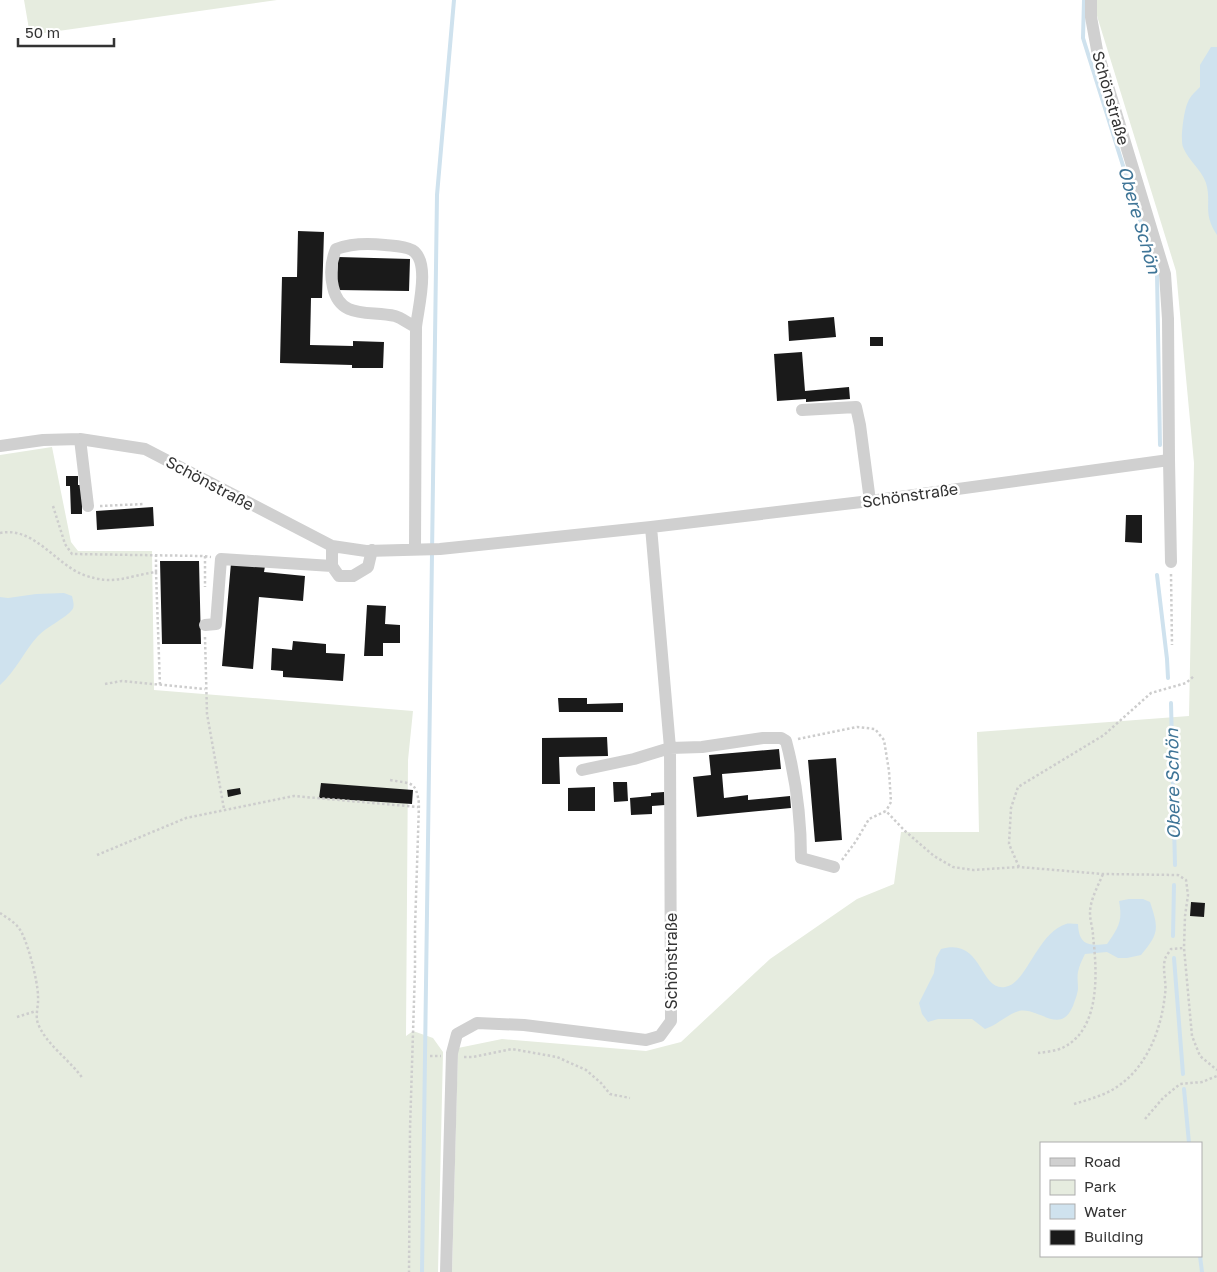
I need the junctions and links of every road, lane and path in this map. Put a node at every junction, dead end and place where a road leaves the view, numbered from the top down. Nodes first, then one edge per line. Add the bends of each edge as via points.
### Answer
1 (1090, 0) edge
2 (416, 327) junction
3 (802, 410) dead end
4 (80, 439) junction
5 (0, 446) edge
6 (1169, 460) junction
7 (870, 501) junction
8 (144, 504) dead end
9 (53, 506) dead end
10 (88, 506) joint
11 (651, 527) junction
12 (0, 533) edge
13 (332, 546) junction
14 (419, 549) junction
15 (372, 550) junction
16 (156, 555) junction
17 (205, 556) junction
18 (221, 559) junction
19 (1171, 562) joint
20 (332, 566) junction
21 (156, 572) junction
22 (205, 595) dead end
23 (205, 625) joint
24 (1172, 645) dead end
25 (1194, 676) dead end
26 (105, 684) dead end
27 (160, 686) junction
28 (206, 689) junction
29 (786, 741) junction
30 (670, 748) junction
31 (582, 770) dead end
32 (390, 780) dead end
33 (418, 807) junction
34 (224, 809) junction
35 (886, 811) junction
36 (1168, 831) dead end
37 (1180, 831) dead end
38 (97, 855) dead end
39 (834, 867) joint
40 (1018, 867) junction
41 (1103, 874) junction
42 (0, 913) edge
43 (1184, 948) junction
44 (36, 1011) junction
45 (17, 1017) dead end
46 (1038, 1053) dead end
47 (430, 1056) dead end
48 (452, 1057) junction
49 (1217, 1070) edge
50 (1217, 1076) edge
51 (83, 1079) dead end
52 (630, 1098) dead end
53 (1074, 1104) dead end
54 (1145, 1118) dead end
55 (409, 1272) edge
56 (446, 1272) edge

1 - 6 street, Schönstraße via 1097,50 1165,274
2 - 2 street via 396,316 345,308 335,297 331,281 332,258 336,249 370,243 412,250 419,257 422,268
2 - 14 street
3 - 7 street via 856,407
4 - 5 street, Schönstraße
4 - 10 street
4 - 13 street, Schönstraße via 145,449
6 - 7 street, Schönstraße
6 - 19 street, Schönstraße
7 - 11 street, Schönstraße
8 - 10 path
9 - 16 path via 65,544 72,554
11 - 14 street, Schönstraße
11 - 30 street, Schönstraße
12 - 21 path via 17,532 34,540 83,575 116,581
13 - 15 street, Schönstraße
13 - 20 street
14 - 15 street, Schönstraße
15 - 20 street via 368,566 353,576 338,576
16 - 17 path
16 - 21 path
17 - 18 path
17 - 22 path
18 - 20 street
18 - 23 street via 216,624
19 - 24 path
21 - 27 path
23 - 28 path
25 - 40 path via 1186,683 1151,693 1104,735 1018,787 1011,808 1009,844
26 - 27 path via 122,682
27 - 28 path
28 - 34 path via 206,714
29 - 30 street via 763,738
29 - 35 path via 857,727 875,728 884,740 889,771 891,802
29 - 39 street via 794,772 801,858
30 - 31 street
30 - 48 street, Schönstraße via 671,1021 660,1036 646,1040 524,1025 478,1023 457,1034
32 - 33 path via 412,784 417,790
33 - 34 path via 294,796
33 - 55 path
34 - 38 path via 186,818
35 - 39 path via 869,819 846,856
35 - 40 path via 934,856 953,867 973,870
36 - 37 path
40 - 41 path
41 - 43 path via 1166,873 1186,880
41 - 46 path via 1090,912 1096,969 1087,1025 1075,1040 1063,1048
42 - 44 path via 18,927 24,938 37,980
43 - 49 path via 1192,1036 1200,1056
43 - 53 path via 1171,949 1165,959 1166,992 1161,1019 1153,1045 1138,1067 1122,1083 1104,1094
44 - 45 path
44 - 51 path via 39,1026 48,1040
47 - 48 path
48 - 52 path via 473,1057 512,1049 557,1057 586,1070 610,1094
48 - 56 street, Schönstraße
50 - 54 path via 1202,1082 1180,1084

